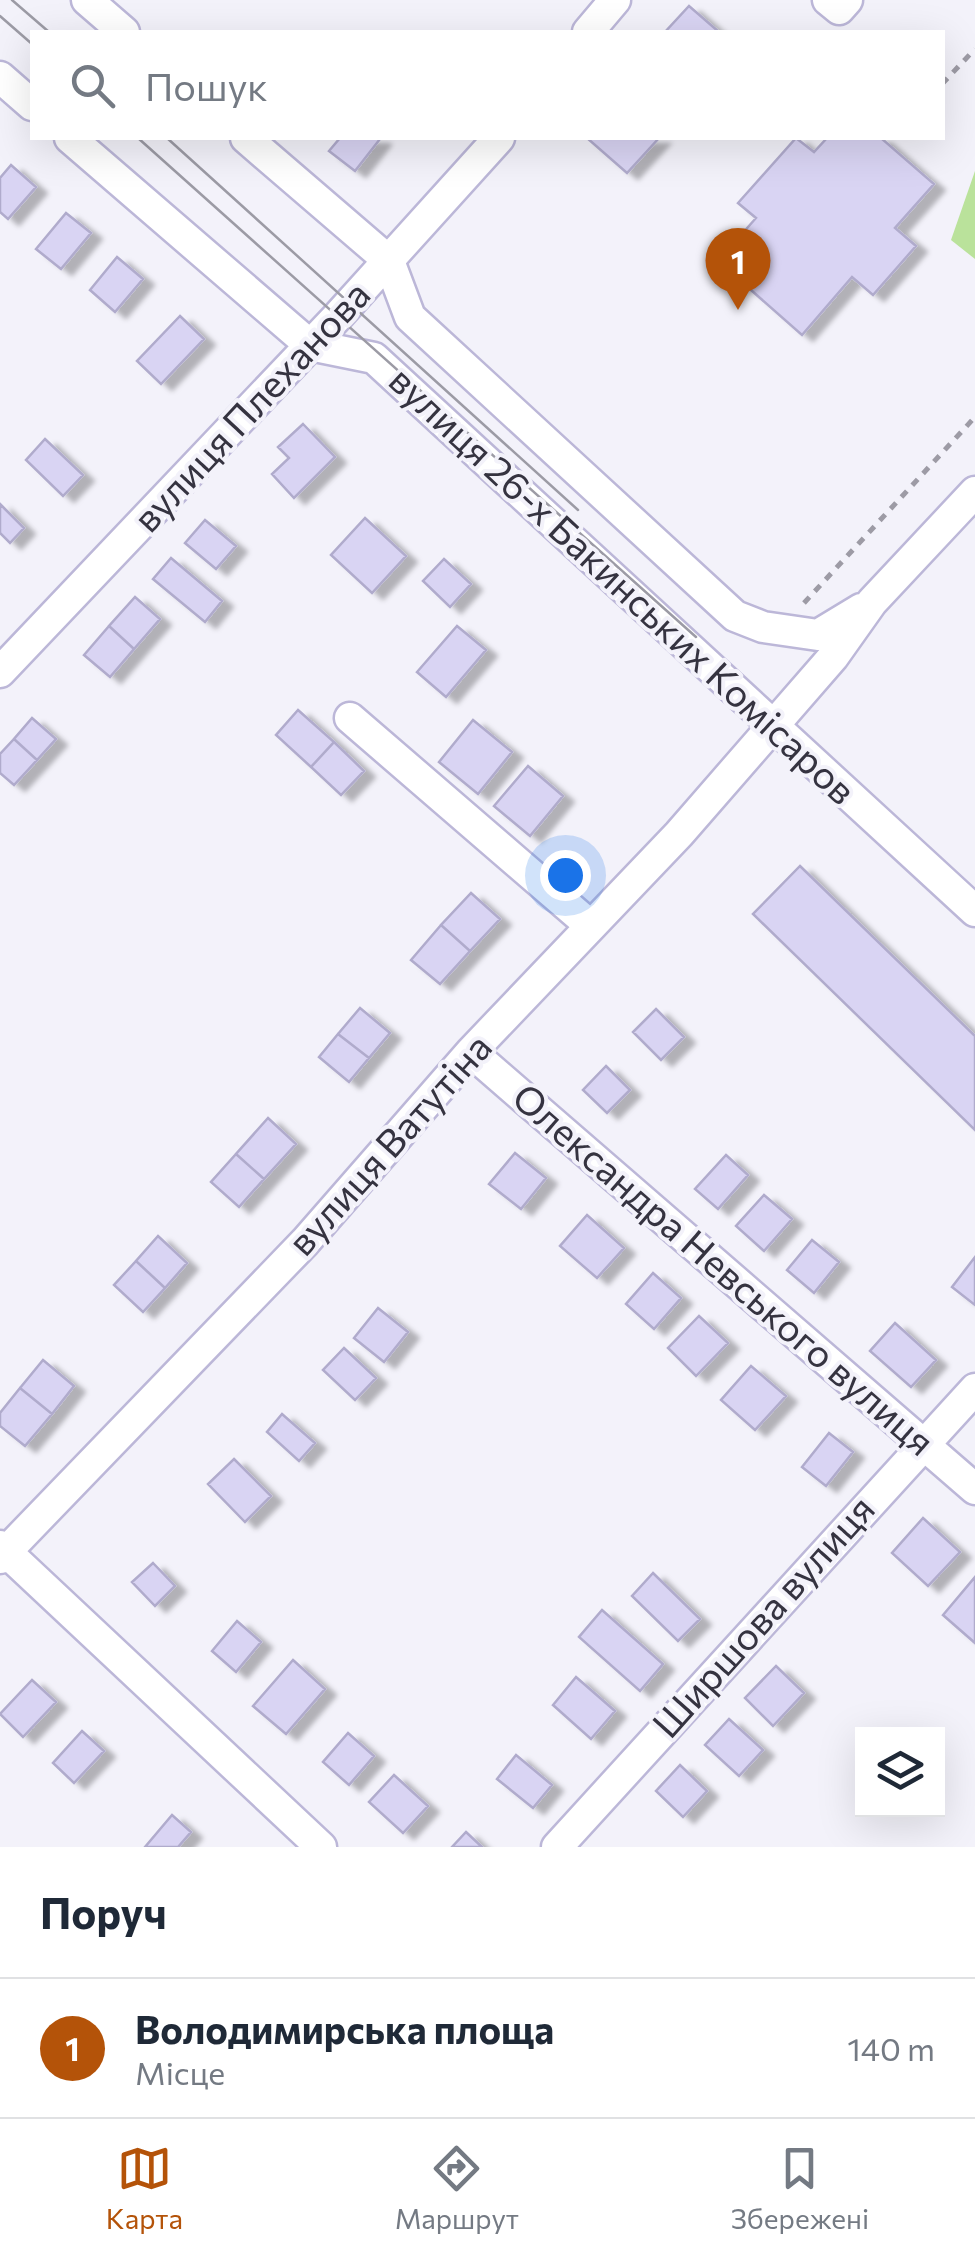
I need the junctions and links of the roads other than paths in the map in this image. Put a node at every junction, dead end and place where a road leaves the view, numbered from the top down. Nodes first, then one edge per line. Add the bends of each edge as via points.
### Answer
1 (87, 0) edge
2 (615, 0) edge
3 (828, 0) edge
4 (847, 0) edge
5 (122, 30) edge
6 (590, 30) edge
7 (0, 77) edge
8 (30, 103) edge
9 (72, 140) edge
10 (248, 140) edge
11 (497, 140) edge
12 (389, 261) junction
13 (310, 345) junction
14 (975, 492) edge
15 (872, 602) junction
16 (0, 672) edge
17 (350, 718) dead end
18 (774, 727) junction
19 (975, 911) edge
20 (592, 926) junction
21 (471, 1052) junction
22 (975, 1389) edge
23 (922, 1442) junction
24 (975, 1489) edge
25 (2, 1552) edge
26 (320, 1847) edge
27 (557, 1847) edge

1 - 5 street
2 - 6 street
3 - 4 street via 838,9
7 - 8 street
9 - 13 street, вулиця 26-х Бакинських Комісаров
10 - 12 street, вулиця 26-х Бакинських Комісаров
11 - 12 street, вулиця Плеханова
12 - 13 street, вулиця Плеханова
12 - 15 street, вулиця 26-х Бакинських Комісаров via 410,317 735,616 818,635
13 - 16 street, вулиця Плеханова
13 - 18 street, вулиця 26-х Бакинських Комісаров via 374,358
14 - 15 street
15 - 18 street, вулиця Ватутіна
17 - 20 street
18 - 19 street, вулиця 26-х Бакинських Комісаров
18 - 20 street, вулиця Ватутіна
20 - 21 street, вулиця Ватутіна
21 - 23 street, Олександра Невського вулиця
21 - 25 street, вулиця Ватутіна via 305,1242
22 - 23 street, Ширшова вулиця
23 - 24 street, Олександра Невського вулиця
23 - 27 street, Ширшова вулиця
25 - 26 street

